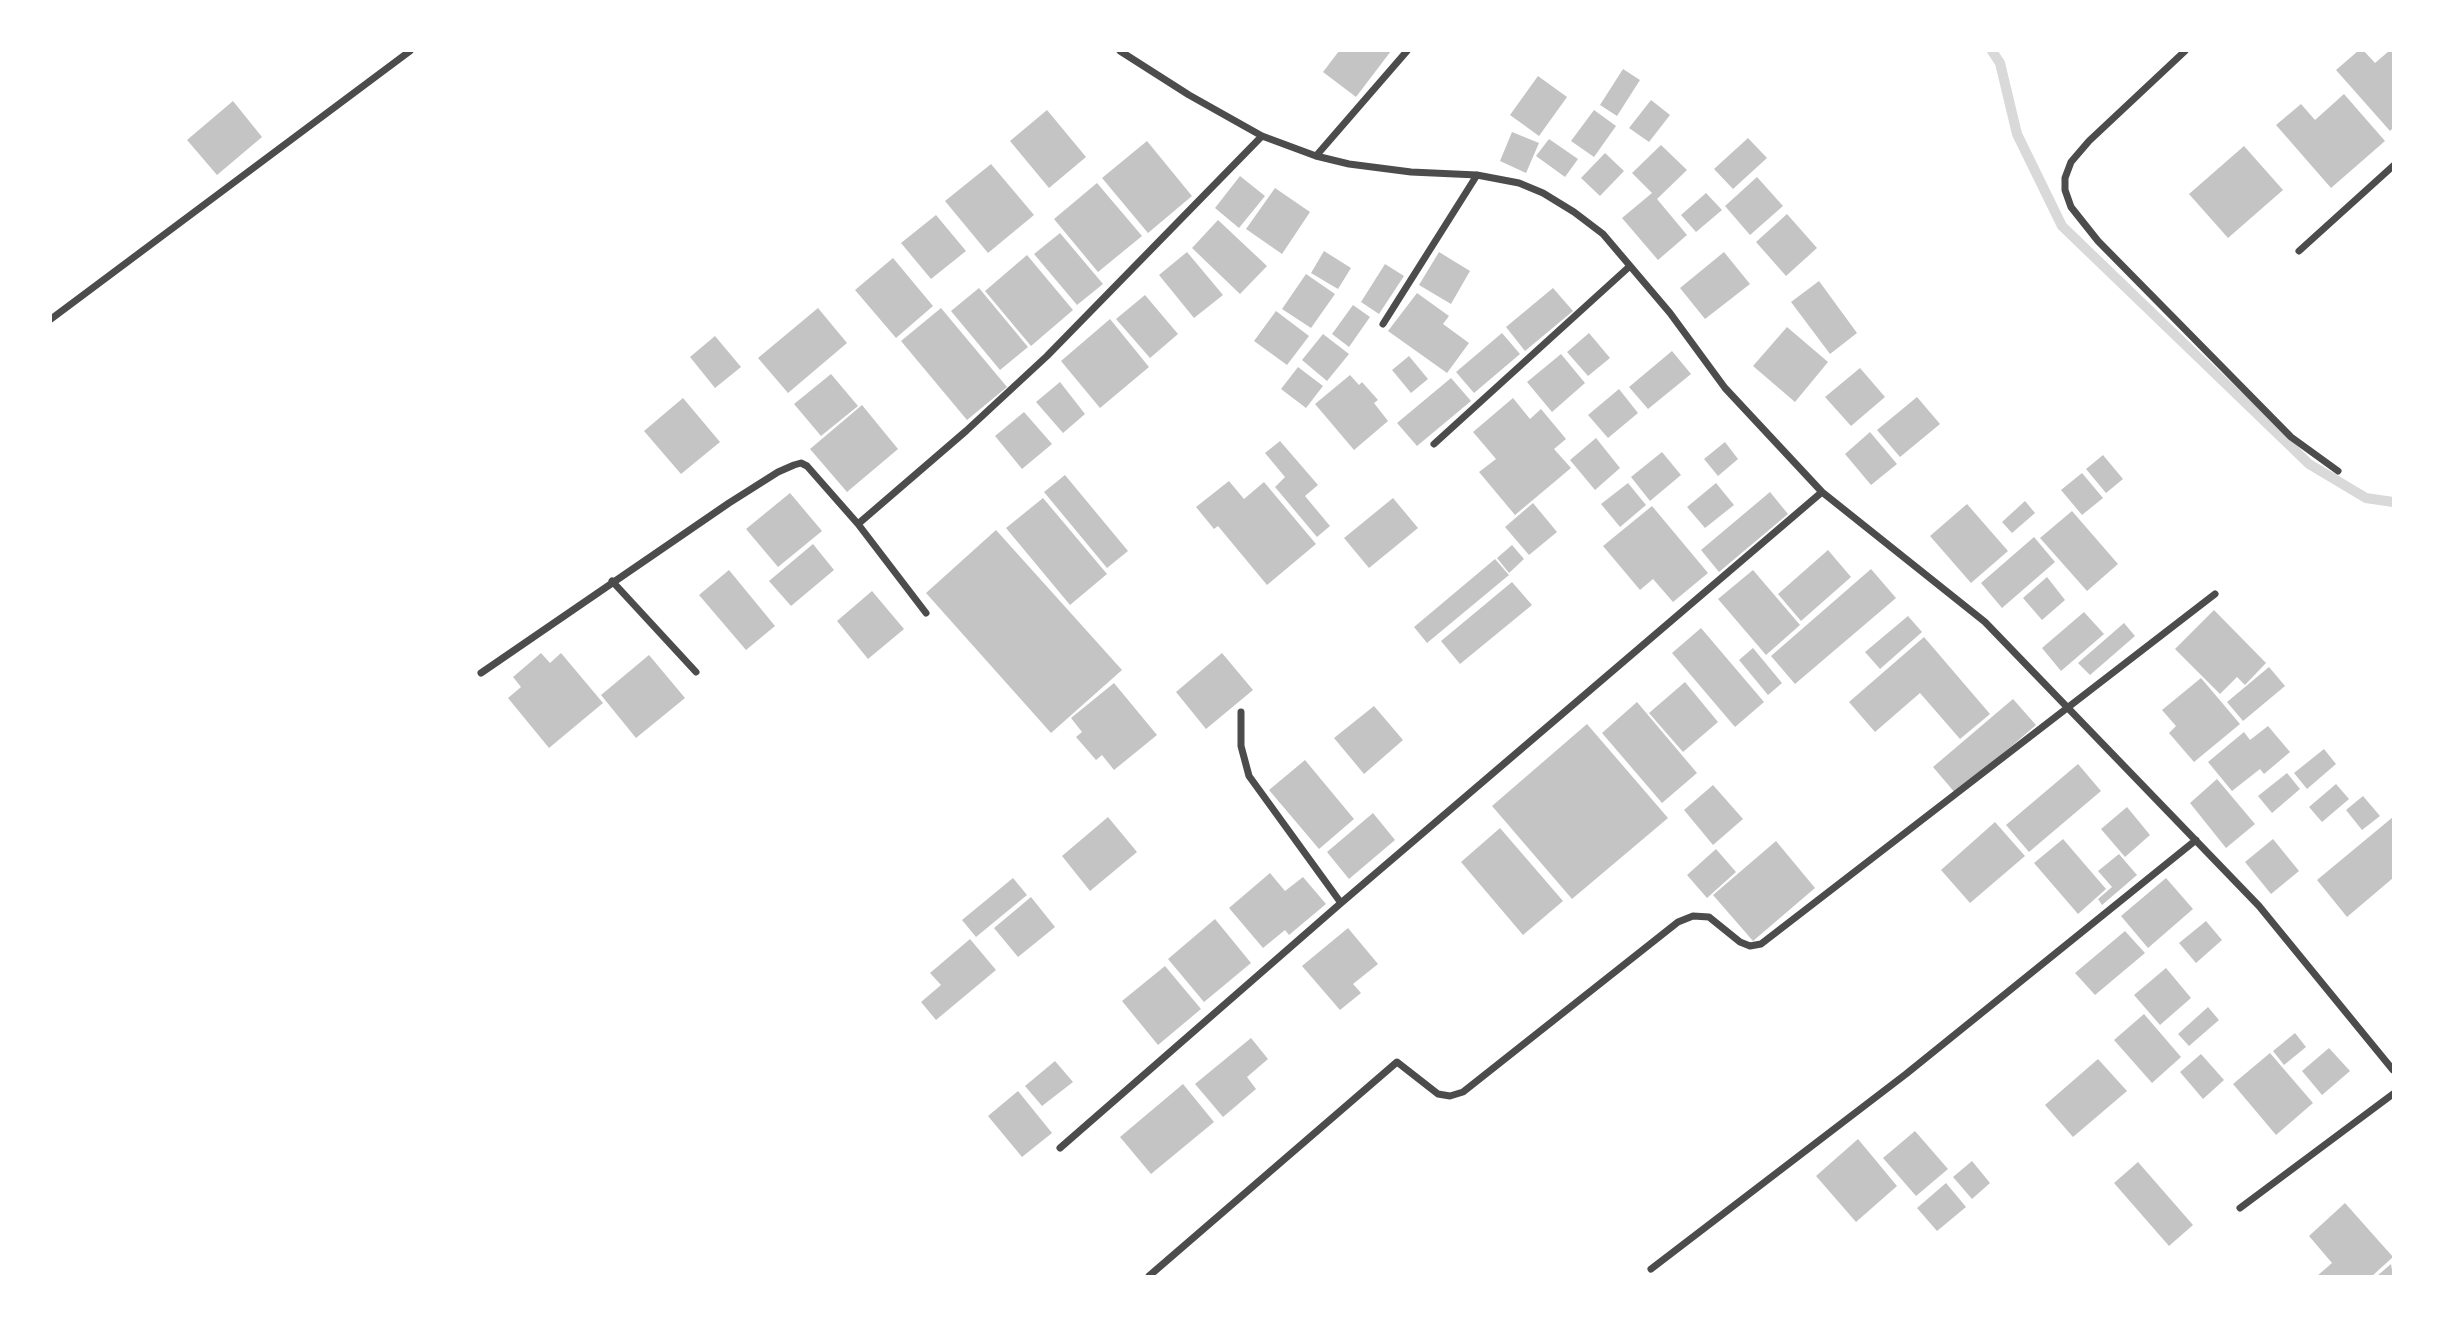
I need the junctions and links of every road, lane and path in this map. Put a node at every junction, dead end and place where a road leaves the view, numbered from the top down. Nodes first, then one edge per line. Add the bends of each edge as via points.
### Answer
1 (410, 51) edge
2 (1120, 51) edge
3 (1407, 51) edge
4 (2185, 51) edge
5 (1262, 135) junction
6 (1316, 156) junction
7 (2393, 166) edge
8 (1477, 175) junction
9 (2299, 251) dead end
10 (1630, 266) junction
11 (51, 318) edge
12 (1382, 324) dead end
13 (1434, 444) dead end
14 (2338, 471) dead end
15 (1822, 492) junction
16 (858, 524) junction
17 (612, 581) junction
18 (2215, 594) dead end
19 (926, 613) dead end
20 (696, 672) dead end
21 (481, 673) dead end
22 (2067, 708) junction
23 (1241, 712) dead end
24 (2196, 839) junction
25 (1341, 903) junction
26 (2393, 1070) edge
27 (2393, 1094) edge
28 (1060, 1148) dead end
29 (2240, 1208) dead end
30 (1651, 1269) dead end
31 (1149, 1276) edge

1 - 11 street
2 - 5 street
3 - 6 street
4 - 14 street via 2071,162 2065,178 2071,207 2098,241 2291,437
5 - 6 street
5 - 16 street via 1047,356
6 - 8 street via 1411,172
7 - 9 street
8 - 10 street via 1543,193 1603,234
8 - 12 street
10 - 13 street
10 - 15 street via 1725,388
15 - 22 street via 1985,622
15 - 25 street
16 - 17 street via 807,466 794,464
16 - 19 street
17 - 20 street
17 - 21 street
18 - 22 street
22 - 24 street
22 - 31 street via 1761,944 1740,942 1709,917 1693,916 1678,922 1463,1092 1438,1094 1397,1062
23 - 25 street via 1241,746 1250,776
24 - 26 street via 2259,906
24 - 30 street via 1906,1074
25 - 28 street
27 - 29 street

